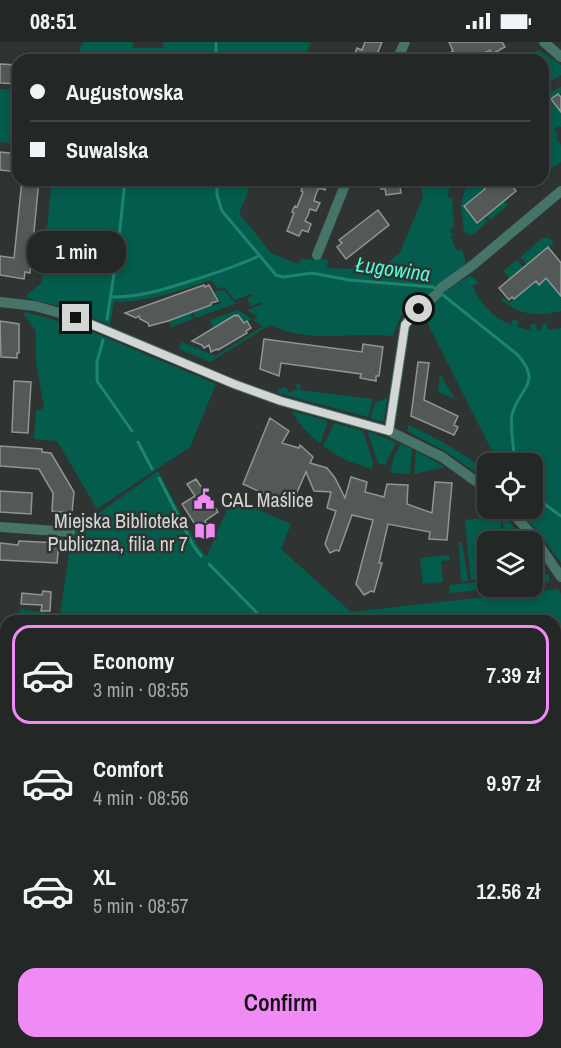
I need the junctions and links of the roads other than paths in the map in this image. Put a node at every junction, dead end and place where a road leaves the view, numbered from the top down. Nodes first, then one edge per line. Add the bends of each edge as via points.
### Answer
1 (544, 42) edge
2 (561, 57) edge
3 (345, 186) edge
4 (561, 191) edge
5 (316, 255) dead end
6 (0, 302) edge
7 (389, 431) junction
8 (477, 482) edge
9 (518, 519) edge
10 (0, 527) edge
11 (70, 532) dead end
12 (561, 577) edge

1 - 2 street
3 - 5 street
4 - 7 street via 411,316 405,325
6 - 7 street via 35,306 77,318 234,384
7 - 8 street via 442,457
9 - 12 street
10 - 11 street

